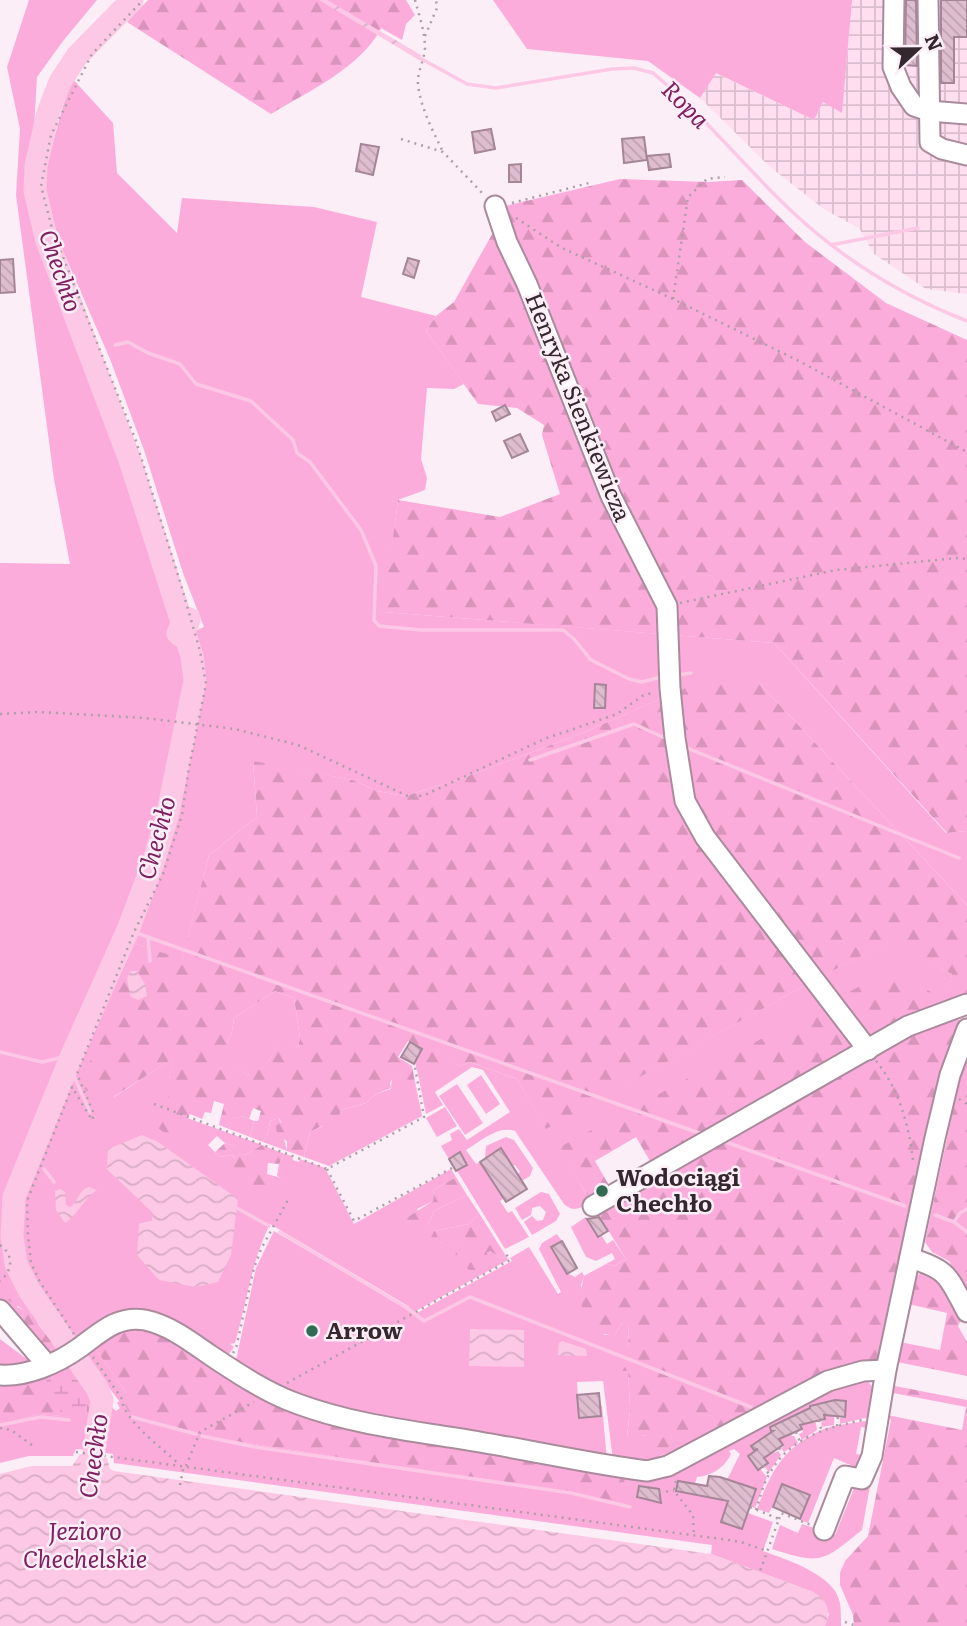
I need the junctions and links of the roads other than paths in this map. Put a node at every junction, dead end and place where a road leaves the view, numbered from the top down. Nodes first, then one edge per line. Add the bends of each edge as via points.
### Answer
1 (894, 0) edge
2 (928, 0) edge
3 (929, 111) junction
4 (967, 114) edge
5 (967, 155) edge
6 (495, 206) road end
7 (967, 1004) edge
8 (967, 1029) edge
9 (868, 1050) junction
10 (593, 1206) dead end
11 (910, 1258) junction
12 (0, 1310) edge
13 (967, 1312) edge
14 (47, 1365) junction
15 (886, 1370) junction
16 (0, 1375) edge
17 (824, 1530) road end

1 - 3 street via 893,67 914,106
2 - 3 street
3 - 4 street
3 - 5 street via 930,142
6 - 9 street, Henryka Sienkiewicza via 611,496 667,606 670,688 685,801 705,837
7 - 9 street via 908,1026
8 - 11 street via 947,1087
9 - 10 street
11 - 13 street via 939,1267
11 - 15 street
12 - 14 street
14 - 15 street via 102,1329 134,1319 181,1335 296,1404 384,1426 647,1471 668,1466 828,1381
14 - 16 street
15 - 17 street via 867,1471 862,1479 845,1476

